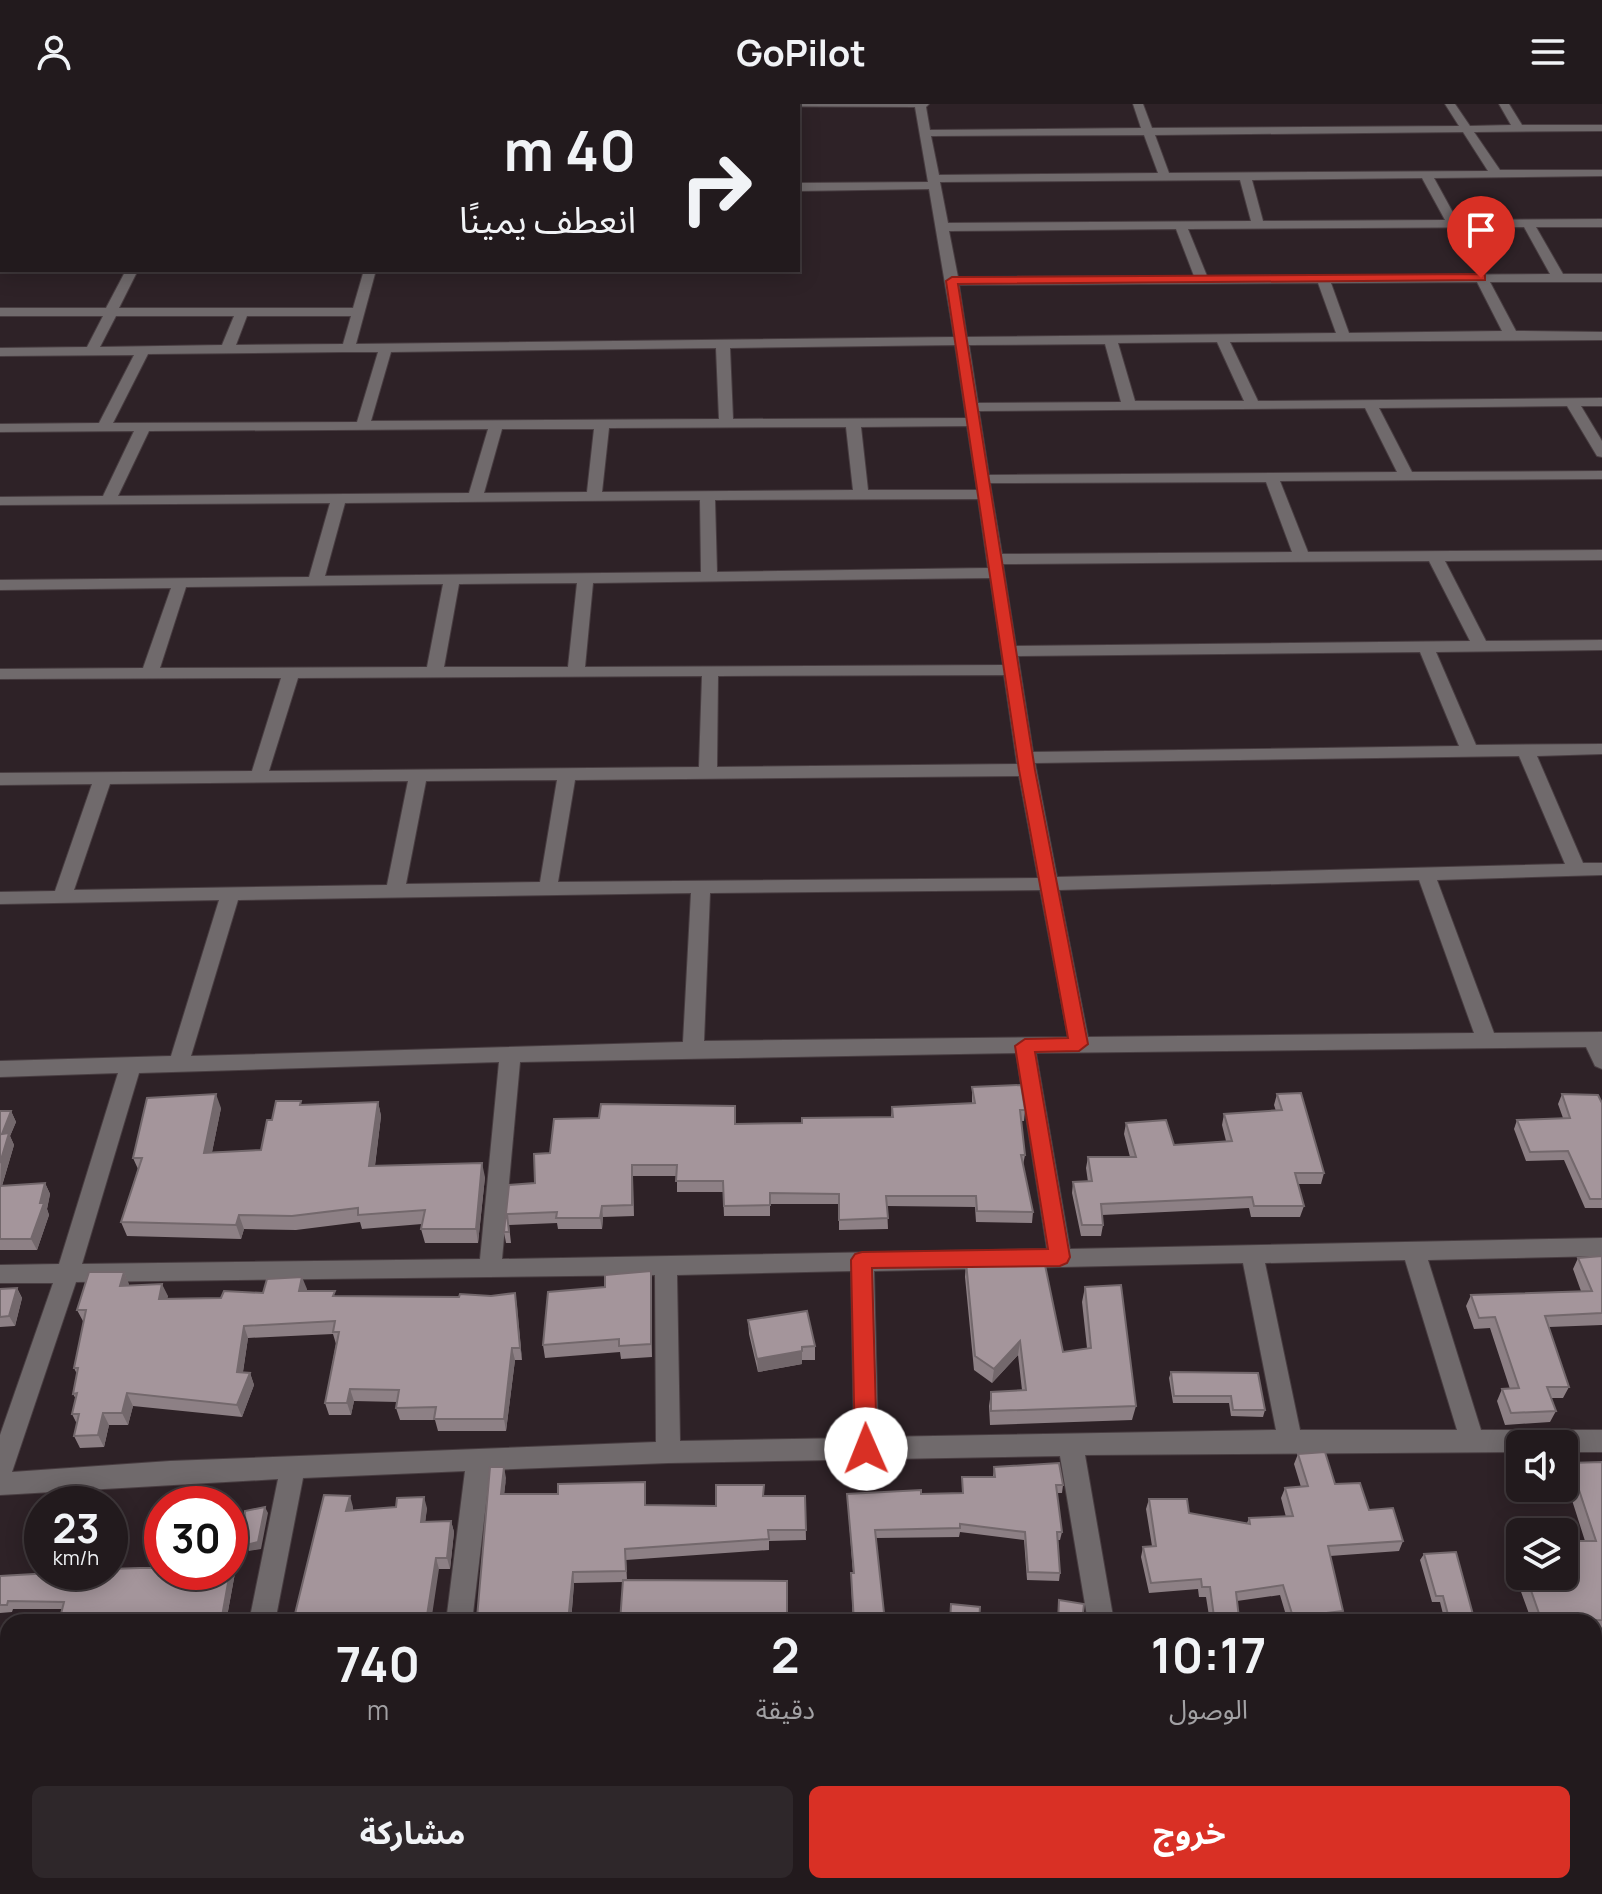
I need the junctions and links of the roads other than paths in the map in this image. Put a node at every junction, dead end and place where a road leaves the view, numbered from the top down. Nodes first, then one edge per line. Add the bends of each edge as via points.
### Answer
1 (905, 104) edge
2 (922, 104) edge
3 (1138, 104) edge
4 (1450, 104) edge
5 (1504, 104) edge
6 (800, 105) edge
7 (1602, 128) edge
8 (1466, 129) junction
9 (1519, 129) junction
10 (1148, 131) junction
11 (925, 133) junction
12 (1602, 173) edge
13 (1497, 175) junction
14 (1245, 176) junction
15 (1427, 176) junction
16 (1165, 177) junction
17 (933, 182) junction
18 (800, 187) edge
19 (1452, 222) junction
20 (1527, 222) junction
21 (1602, 223) edge
22 (1258, 224) junction
23 (1180, 225) junction
24 (940, 227) junction
25 (131, 272) edge
26 (369, 272) edge
27 (1558, 277) junction
28 (1201, 278) junction
29 (1481, 278) junction
30 (1602, 278) edge
31 (1323, 279) junction
32 (952, 281) junction
33 (0, 312) edge
34 (110, 312) junction
35 (242, 312) junction
36 (359, 312) junction
37 (1511, 335) junction
38 (1344, 337) junction
39 (1222, 339) junction
40 (1600, 340) edge
41 (1111, 341) junction
42 (959, 342) junction
43 (723, 345) junction
44 (348, 350) junction
45 (385, 350) junction
46 (227, 351) junction
47 (91, 352) junction
48 (142, 352) junction
49 (2, 355) edge
50 (1571, 402) junction
51 (1602, 402) edge
52 (1370, 404) junction
53 (1253, 405) junction
54 (1129, 406) junction
55 (970, 415) junction
56 (602, 423) junction
57 (853, 423) junction
58 (726, 424) junction
59 (363, 425) junction
60 (496, 425) junction
61 (144, 426) junction
62 (104, 427) junction
63 (0, 428) edge
64 (1602, 453) edge
65 (1406, 475) junction
66 (1602, 475) edge
67 (1271, 476) junction
68 (983, 486) junction
69 (861, 495) junction
70 (594, 497) junction
71 (707, 497) junction
72 (475, 498) junction
73 (339, 499) junction
74 (108, 500) junction
75 (0, 501) edge
76 (1602, 555) edge
77 (1302, 557) junction
78 (1435, 557) junction
79 (995, 566) junction
80 (709, 577) junction
81 (585, 579) junction
82 (316, 581) junction
83 (452, 581) junction
84 (180, 583) junction
85 (0, 585) edge
86 (1602, 645) edge
87 (1426, 647) junction
88 (1481, 647) junction
89 (1010, 651) junction
90 (710, 670) junction
91 (1014, 670) junction
92 (435, 671) junction
93 (576, 671) junction
94 (291, 672) junction
95 (150, 673) junction
96 (0, 674) edge
97 (1469, 749) junction
98 (1525, 749) junction
99 (1602, 749) edge
100 (1026, 764) junction
101 (708, 773) junction
102 (567, 775) junction
103 (259, 776) junction
104 (418, 776) junction
105 (103, 778) junction
106 (0, 779) edge
107 (1602, 869) edge
108 (1577, 870) junction
109 (1426, 875) junction
110 (1050, 884) junction
111 (701, 886) junction
112 (548, 888) junction
113 (395, 891) junction
114 (230, 895) junction
115 (62, 897) junction
116 (0, 898) edge
117 (1486, 1038) junction
118 (1598, 1039) edge
119 (1079, 1044) junction
120 (1025, 1046) junction
121 (693, 1049) junction
122 (510, 1056) junction
123 (1602, 1061) edge
124 (131, 1066) junction
125 (178, 1066) junction
126 (0, 1069) edge
127 (1602, 1247) edge
128 (1414, 1251) junction
129 (1252, 1253) junction
130 (1060, 1257) junction
131 (862, 1260) junction
132 (666, 1266) junction
133 (490, 1269) junction
134 (68, 1272) junction
135 (0, 1274) edge
136 (1290, 1441) junction
137 (1472, 1441) junction
138 (1602, 1441) edge
139 (1071, 1446) junction
140 (866, 1449) junction
141 (668, 1452) junction
142 (479, 1461) junction
143 (293, 1468) junction
144 (0, 1471) edge
145 (0, 1484) edge
146 (264, 1614) edge
147 (460, 1614) edge
148 (1100, 1614) edge

1 - 2 street
1 - 6 street
2 - 11 street
3 - 10 street
4 - 8 street
5 - 9 street
7 - 9 street
8 - 9 street
8 - 10 street
8 - 13 street
10 - 11 street
10 - 16 street
11 - 17 street
12 - 13 street
13 - 15 street
14 - 15 street
14 - 16 street
14 - 22 street
15 - 19 street
16 - 17 street
17 - 18 street
17 - 24 street
19 - 20 street
19 - 22 street
20 - 21 street
20 - 27 street
22 - 23 street
23 - 24 street
23 - 28 street
24 - 32 street
25 - 34 street
26 - 36 street
27 - 29 street
27 - 30 street
28 - 31 street
28 - 32 street
29 - 31 street
29 - 37 street
31 - 38 street
32 - 42 street
33 - 34 street
34 - 35 street
34 - 47 street
35 - 36 street
35 - 46 street
36 - 44 street
37 - 38 street
37 - 40 street
38 - 39 street
39 - 41 street
39 - 53 street
41 - 42 street
41 - 54 street
42 - 43 street
42 - 55 street
43 - 45 street
43 - 58 street
44 - 45 street
44 - 46 street
45 - 59 street
46 - 48 street
47 - 48 street
47 - 49 street
48 - 62 street
50 - 51 street
50 - 52 street
50 - 64 street
52 - 53 street
52 - 65 street
53 - 54 street
54 - 55 street
55 - 57 street
55 - 68 street
56 - 58 street
56 - 60 street
56 - 70 street
57 - 58 street
57 - 69 street
59 - 60 street
59 - 61 street
60 - 72 street
61 - 62 street
61 - 74 street
62 - 63 street
65 - 66 street
65 - 67 street
67 - 68 street
67 - 77 street
68 - 69 street
68 - 79 street
69 - 71 street
70 - 71 street
70 - 72 street
71 - 80 street
72 - 73 street
73 - 74 street
73 - 82 street
74 - 75 street
76 - 78 street
77 - 78 street
77 - 79 street
78 - 88 street
79 - 80 street
79 - 89 street
80 - 81 street
81 - 83 street
81 - 93 street
82 - 83 street
82 - 84 street
83 - 92 street
84 - 85 street
84 - 95 street
86 - 88 street
87 - 88 street
87 - 89 street
87 - 97 street
89 - 91 street
90 - 91 street
90 - 93 street
90 - 101 street
91 - 100 street
92 - 93 street
92 - 94 street
94 - 95 street
94 - 103 street
95 - 96 street
97 - 98 street
97 - 100 street
98 - 99 street
98 - 108 street
100 - 101 street
100 - 110 street
101 - 102 street
102 - 104 street
102 - 112 street
103 - 104 street
103 - 105 street
104 - 113 street
105 - 106 street
105 - 115 street
107 - 108 street
108 - 109 street
109 - 110 street
109 - 117 street
110 - 111 street
110 - 119 street
111 - 112 street
111 - 121 street
112 - 113 street
113 - 114 street
114 - 115 street
114 - 125 street
115 - 116 street
117 - 118 street
117 - 119 street
118 - 123 street
119 - 120 street
120 - 121 street
120 - 130 street
121 - 122 street
122 - 125 street
122 - 133 street
124 - 125 street
124 - 126 street
124 - 134 street
127 - 128 street
128 - 129 street
128 - 137 street
129 - 130 street
129 - 136 street
130 - 131 street
131 - 132 street
131 - 140 street
132 - 133 street
132 - 141 street
133 - 134 street
134 - 135 street
134 - 144 street
136 - 137 street
136 - 139 street
137 - 138 street
139 - 140 street
139 - 148 street
140 - 141 street
141 - 142 street
142 - 143 street
142 - 147 street
143 - 145 street
143 - 146 street

